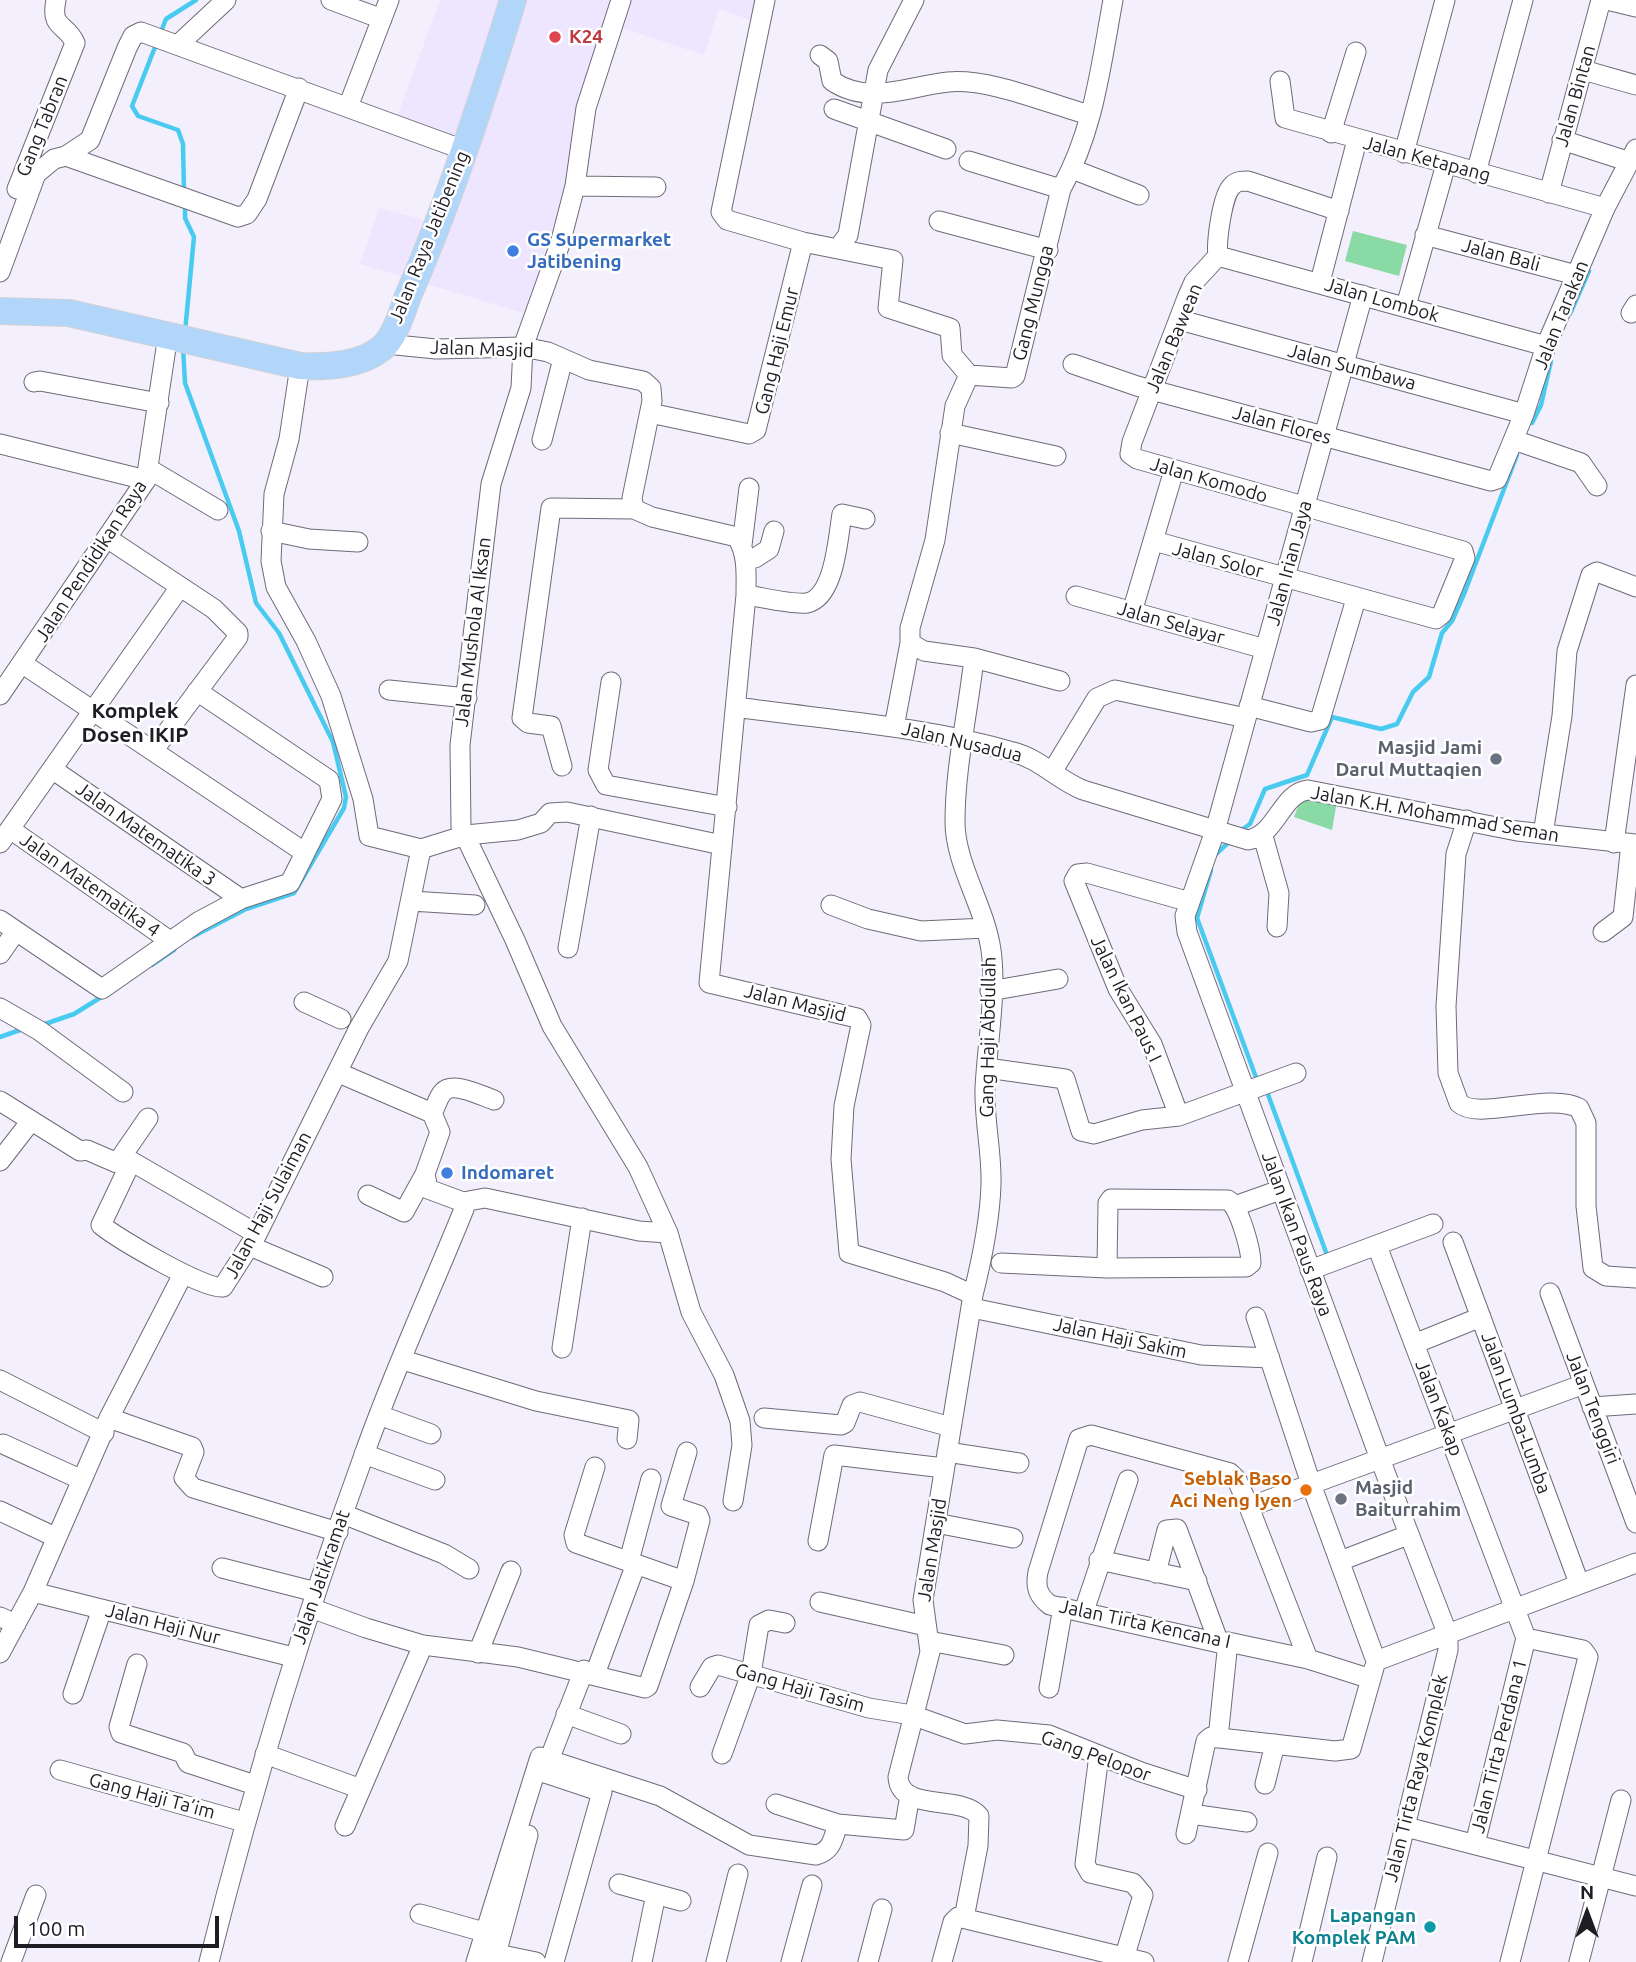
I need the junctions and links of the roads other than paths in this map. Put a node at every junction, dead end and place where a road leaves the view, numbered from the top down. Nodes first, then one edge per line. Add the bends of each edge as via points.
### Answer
1 (56, 0) edge
2 (226, 0) edge
3 (331, 0) edge
4 (389, 0) edge
5 (513, 0) edge
6 (621, 0) edge
7 (765, 0) edge
8 (914, 0) edge
9 (1113, 0) edge
10 (1445, 0) edge
11 (1523, 0) edge
12 (1601, 0) edge
13 (1607, 0) edge
14 (1636, 7) edge
15 (382, 19) junction
16 (164, 38) junction
17 (1356, 52) dead end
18 (820, 55) dead end
19 (1583, 70) junction
20 (1280, 82) dead end
21 (1636, 85) edge
22 (299, 89) junction
23 (872, 95) junction
24 (348, 107) junction
25 (834, 109) dead end
26 (1090, 115) junction
27 (868, 124) junction
28 (1331, 133) junction
29 (1357, 141) junction
30 (1563, 141) junction
31 (946, 149) dead end
32 (464, 150) junction
33 (1404, 153) junction
34 (1632, 155) edge
35 (66, 156) junction
36 (969, 162) dead end
37 (1446, 164) junction
38 (1072, 169) junction
39 (1476, 173) junction
40 (575, 186) junction
41 (656, 187) dead end
42 (1061, 189) junction
43 (1549, 193) junction
44 (1139, 195) dead end
45 (1605, 208) junction
46 (1339, 211) junction
47 (939, 221) dead end
48 (0, 235) edge
49 (1425, 235) junction
50 (803, 242) junction
51 (839, 247) junction
52 (1048, 250) junction
53 (1218, 256) junction
54 (0, 272) edge
55 (1576, 275) junction
56 (1321, 282) junction
57 (1363, 295) junction
58 (1406, 306) junction
59 (0, 311) edge
60 (1180, 320) junction
61 (177, 337) junction
62 (386, 344) junction
63 (1546, 346) junction
64 (523, 347) junction
65 (562, 359) junction
66 (1073, 363) dead end
67 (1343, 364) junction
68 (300, 366) junction
69 (968, 375) junction
70 (34, 382) dead end
71 (1152, 390) junction
72 (159, 403) junction
73 (650, 413) junction
74 (1524, 414) junction
75 (950, 433) junction
76 (1323, 436) junction
77 (1514, 439) junction
78 (542, 440) dead end
79 (1132, 442) joint
80 (0, 444) edge
81 (1056, 456) dead end
82 (1174, 470) junction
83 (148, 474) junction
84 (1491, 481) joint
85 (1597, 486) dead end
86 (749, 488) dead end
87 (1304, 508) junction
88 (634, 509) junction
89 (218, 510) dead end
90 (865, 519) dead end
91 (271, 531) junction
92 (774, 531) dead end
93 (107, 538) junction
94 (1154, 541) junction
95 (358, 542) dead end
96 (744, 551) junction
97 (1285, 578) junction
98 (180, 587) junction
99 (1636, 587) edge
100 (746, 595) junction
101 (1076, 596) dead end
102 (1356, 599) junction
103 (1132, 612) junction
104 (1436, 619) joint
105 (910, 643) junction
106 (1265, 649) junction
107 (974, 658) junction
108 (23, 664) junction
109 (1060, 681) dead end
110 (611, 682) dead end
111 (1636, 685) edge
112 (389, 690) dead end
113 (197, 691) junction
114 (0, 695) edge
115 (467, 698) junction
116 (736, 707) junction
117 (93, 710) junction
118 (1247, 715) junction
119 (894, 727) junction
120 (962, 741) junction
121 (153, 751) junction
122 (562, 766) dead end
123 (52, 769) junction
124 (1052, 772) junction
125 (727, 807) junction
126 (591, 816) junction
127 (1467, 820) junction
128 (1543, 834) junction
129 (466, 835) junction
130 (1228, 835) junction
131 (5, 836) edge
132 (1264, 836) junction
133 (1627, 844) edge
134 (722, 845) junction
135 (421, 849) junction
136 (304, 852) junction
137 (241, 899) junction
138 (411, 901) junction
139 (1190, 902) junction
140 (475, 905) dead end
141 (831, 905) dead end
142 (8, 926) edge
143 (1277, 927) dead end
144 (986, 928) junction
145 (1603, 932) dead end
146 (170, 941) junction
147 (568, 948) dead end
148 (0, 954) edge
149 (1058, 979) dead end
150 (990, 991) junction
151 (304, 1002) dead end
152 (7, 1012) edge
153 (341, 1019) dead end
154 (987, 1068) junction
155 (339, 1073) junction
156 (1296, 1073) dead end
157 (1255, 1090) junction
158 (123, 1092) dead end
159 (494, 1100) dead end
160 (0, 1101) edge
161 (432, 1113) junction
162 (1179, 1116) junction
163 (148, 1118) dead end
164 (31, 1121) junction
165 (128, 1160) junction
166 (0, 1161) edge
167 (425, 1174) junction
168 (1280, 1190) junction
169 (369, 1195) dead end
170 (463, 1202) junction
171 (1236, 1206) junction
172 (582, 1219) junction
173 (1433, 1224) dead end
174 (668, 1233) junction
175 (254, 1240) junction
176 (1454, 1242) dead end
177 (1377, 1246) junction
178 (1001, 1263) dead end
179 (1321, 1266) junction
180 (1107, 1268) junction
181 (183, 1274) junction
182 (323, 1278) dead end
183 (1636, 1278) edge
184 (1550, 1293) dead end
185 (972, 1301) junction
186 (1256, 1317) dead end
187 (1481, 1317) junction
188 (1414, 1344) junction
189 (562, 1348) dead end
190 (1270, 1358) junction
191 (403, 1360) junction
192 (0, 1380) edge
193 (1584, 1384) junction
194 (1636, 1404) edge
195 (1592, 1406) junction
196 (1515, 1409) junction
197 (379, 1415) junction
198 (764, 1418) dead end
199 (106, 1425) junction
200 (951, 1427) junction
201 (431, 1434) dead end
202 (1449, 1434) junction
203 (627, 1439) dead end
204 (2, 1444) dead end
205 (687, 1452) dead end
206 (364, 1454) junction
207 (1380, 1459) junction
208 (946, 1460) junction
209 (1019, 1462) dead end
210 (595, 1467) dead end
211 (650, 1479) dead end
212 (82, 1480) junction
213 (435, 1480) dead end
214 (1128, 1480) dead end
215 (1311, 1485) junction
216 (733, 1500) dead end
217 (1249, 1507) junction
218 (0, 1511) edge
219 (273, 1522) dead end
220 (936, 1523) junction
221 (1636, 1523) edge
222 (336, 1530) junction
223 (1408, 1535) junction
224 (55, 1537) junction
225 (1013, 1538) dead end
226 (818, 1541) dead end
227 (1100, 1560) junction
228 (1340, 1561) junction
229 (632, 1562) junction
230 (1636, 1563) edge
231 (222, 1568) dead end
232 (469, 1569) dead end
233 (511, 1571) dead end
234 (1156, 1573) junction
235 (684, 1581) junction
236 (1196, 1581) junction
237 (1579, 1584) junction
238 (33, 1592) junction
239 (312, 1596) junction
240 (820, 1602) dead end
241 (1063, 1607) junction
242 (102, 1609) junction
243 (1515, 1609) junction
244 (1084, 1611) junction
245 (8, 1620) edge
246 (785, 1623) dead end
247 (928, 1634) junction
248 (1448, 1635) junction
249 (1526, 1638) junction
250 (1223, 1642) junction
251 (422, 1644) junction
252 (0, 1653) edge
253 (478, 1653) junction
254 (1004, 1655) dead end
255 (293, 1657) junction
256 (1308, 1659) junction
257 (137, 1664) dead end
258 (1373, 1670) junction
259 (590, 1672) junction
260 (751, 1674) junction
261 (700, 1687) dead end
262 (1049, 1688) dead end
263 (73, 1695) dead end
264 (566, 1714) junction
265 (912, 1715) junction
266 (621, 1734) dead end
267 (1219, 1738) junction
268 (1275, 1744) junction
269 (265, 1754) junction
270 (722, 1754) dead end
271 (1099, 1755) junction
272 (547, 1766) junction
273 (60, 1770) dead end
274 (1265, 1784) dead end
275 (255, 1785) junction
276 (360, 1789) junction
277 (1197, 1790) junction
278 (909, 1795) junction
279 (1621, 1800) dead end
280 (776, 1804) dead end
281 (1191, 1814) junction
282 (244, 1822) junction
283 (1247, 1822) dead end
284 (838, 1824) junction
285 (345, 1826) dead end
286 (1406, 1827) junction
287 (1186, 1834) dead end
288 (1475, 1844) junction
289 (1268, 1853) dead end
290 (1327, 1857) dead end
291 (1536, 1860) junction
292 (738, 1874) dead end
293 (1601, 1876) junction
294 (619, 1884) dead end
295 (812, 1885) dead end
296 (1636, 1886) edge
297 (656, 1894) junction
298 (36, 1895) dead end
299 (681, 1901) dead end
300 (882, 1909) dead end
301 (420, 1914) dead end
302 (964, 1918) junction
303 (484, 1932) junction
304 (496, 1958) edge
305 (1124, 1960) edge
306 (11, 1962) edge
307 (209, 1962) edge
308 (476, 1962) edge
309 (536, 1962) edge
310 (554, 1962) edge
311 (642, 1962) edge
312 (716, 1962) edge
313 (791, 1962) edge
314 (868, 1962) edge
315 (942, 1962) edge
316 (1144, 1962) edge
317 (1238, 1962) edge
318 (1302, 1962) edge
319 (1372, 1962) edge
320 (1510, 1962) edge
321 (1579, 1962) edge

1 - 48 street, Gang Tabran via 57,24 75,43
2 - 16 street
3 - 15 street
4 - 15 street
5 - 32 main road, Jalan Raya Jatibening
6 - 40 street, Jalan Mushola Al Iksan via 586,108
7 - 50 street via 721,212 727,220
8 - 23 street via 878,70
9 - 26 street, Gang Mungga
10 - 33 street
11 - 39 street
12 - 19 street, Jalan Bintan
13 - 14 street
15 - 24 street
16 - 22 street
16 - 35 street via 141,32 134,36 90,140
17 - 28 street
18 - 23 street via 828,61 832,81
19 - 21 street
19 - 30 street, Jalan Bintan
20 - 28 street, Jalan Ketapang via 1285,118
22 - 24 street
22 - 35 street via 257,200 247,214 237,217
23 - 26 street via 951,82 1010,91
23 - 27 street
24 - 32 street
25 - 27 street
26 - 38 street, Gang Mungga
27 - 31 street
27 - 51 street via 848,235
28 - 29 street, Jalan Ketapang
29 - 33 street, Jalan Ketapang
29 - 46 street
30 - 34 street
30 - 43 street, Jalan Bintan
32 - 62 main road, Jalan Raya Jatibening
33 - 37 street, Jalan Ketapang
34 - 45 street, Jalan Tarakan
35 - 54 street via 54,159 36,174
36 - 42 street
37 - 39 street, Jalan Ketapang
37 - 49 street
38 - 42 street, Gang Mungga
38 - 44 street
39 - 43 street, Jalan Ketapang
40 - 41 street
40 - 64 street, Jalan Mushola Al Iksan via 560,244
42 - 52 street, Gang Mungga
43 - 45 street, Jalan Ketapang
45 - 55 street, Jalan Tarakan
46 - 53 street via 1255,183 1236,183 1229,189 1216,243
46 - 56 street
47 - 52 street
49 - 55 street, Jalan Bali
49 - 58 street
50 - 51 street
50 - 73 street, Gang Haji Emur via 756,430 749,434
51 - 69 street via 893,260 888,308 950,328 952,355
52 - 69 street, Gang Mungga via 1015,376
53 - 56 street, Jalan Lombok
53 - 60 street, Jalan Bawean via 1195,282
55 - 63 street, Jalan Tarakan
56 - 57 street, Jalan Lombok
57 - 58 street, Jalan Lombok
57 - 67 street, Jalan Irian Jaya
58 - 63 street, Jalan Lombok
59 - 61 main road, Jalan Raya Jatibening via 69,313
60 - 67 street, Jalan Sumbawa
60 - 71 street, Jalan Bawean
61 - 68 main road, Jalan Raya Jatibening
61 - 72 street, Jalan Pendidikan Raya
62 - 64 street, Jalan Masjid via 436,349
62 - 68 main road, Jalan Raya Jatibening via 357,361
63 - 74 street, Jalan Tarakan
64 - 65 street, Jalan Masjid
64 - 115 street, Jalan Mushola Al Iksan via 521,388 491,485
65 - 73 street, Jalan Masjid via 589,370 643,381 650,388
65 - 78 street
66 - 71 street, Jalan Flores
67 - 74 street, Jalan Sumbawa
67 - 76 street, Jalan Irian Jaya
68 - 91 street
69 - 75 street
70 - 72 street
71 - 76 street, Jalan Flores
71 - 79 street, Jalan Bawean
72 - 83 street, Jalan Pendidikan Raya
73 - 88 street, Jalan Masjid via 632,498
74 - 77 street, Jalan Tarakan
75 - 81 street
75 - 105 street via 935,540 909,628
76 - 84 street, Jalan Flores
76 - 87 street, Jalan Irian Jaya
77 - 84 street, Jalan Tarakan via 1500,475
77 - 85 street via 1581,463
79 - 82 street, Jalan Komodo via 1130,454 1137,459
80 - 83 street
82 - 87 street, Jalan Komodo
82 - 94 street, Jalan Solor
83 - 89 street
83 - 93 street, Jalan Pendidikan Raya
86 - 96 street, Jalan Masjid
87 - 97 street, Jalan Irian Jaya
87 - 104 street, Jalan Komodo via 1463,551 1465,558
88 - 96 street via 737,537
88 - 122 street via 551,508 522,718 551,726
90 - 100 street via 842,514 830,580 807,603
91 - 95 street
91 - 135 street via 276,587 331,696 363,799 369,836
92 - 96 street via 769,549 755,558
93 - 98 street
93 - 108 street, Jalan Pendidikan Raya
94 - 97 street, Jalan Solor
94 - 103 street
96 - 100 street, Jalan Masjid
97 - 102 street, Jalan Solor
97 - 106 street, Jalan Irian Jaya
98 - 113 street via 214,610 238,637
98 - 117 street
99 - 128 street via 1597,572 1591,575 1567,651
100 - 116 street, Jalan Masjid
101 - 103 street, Jalan Selayar
102 - 104 street, Jalan Solor
102 - 118 street via 1323,717 1311,722
103 - 106 street, Jalan Selayar
105 - 107 street via 923,651
105 - 119 street
106 - 118 street, Jalan Irian Jaya
107 - 109 street
107 - 120 street, Gang Haji Abdullah
108 - 114 street, Jalan Pendidikan Raya
108 - 117 street
110 - 125 street via 600,779 606,785
111 - 133 street
112 - 115 street
113 - 121 street
113 - 136 street via 329,780 332,799
115 - 129 street, Jalan Mushola Al Iksan via 458,786 461,827
116 - 119 street, Jalan Nusadua
116 - 125 street, Jalan Masjid
117 - 121 street
117 - 123 street
118 - 124 street via 1115,690 1097,698
118 - 130 street, Jalan Irian Jaya
119 - 120 street, Jalan Nusadua
120 - 124 street, Jalan Nusadua via 1012,751 1035,759
120 - 144 street, Gang Haji Abdullah via 955,825 961,859
121 - 136 street
123 - 131 street
123 - 137 street, Jalan Matematika 3
124 - 130 street, Jalan Nusadua via 1083,790
125 - 134 street, Jalan Masjid
126 - 129 street via 550,813 541,823 517,830
126 - 134 street
126 - 147 street
127 - 128 street, Jalan K.H. Mohammad Seman
127 - 132 street, Jalan K.H. Mohammad Seman via 1308,790 1297,794
127 - 183 street via 1456,854 1446,1006 1452,1085 1459,1103 1472,1110 1557,1102 1579,1108 1586,1123 1586,1206 1593,1268 1606,1276
128 - 133 street, Jalan K.H. Mohammad Seman
129 - 135 street
129 - 174 street, Jalan Mushola Al Iksan via 552,1026 638,1167
130 - 132 street via 1248,840
130 - 139 street, Jalan Ikan Paus Raya
131 - 146 street, Jalan Matematika 4
132 - 143 street via 1279,893
133 - 145 street via 1623,917
134 - 185 street, Jalan Masjid via 709,983 858,1018 861,1025 844,1106 841,1159 849,1253 946,1282
135 - 138 street, Jalan Haji Sulaiman
136 - 137 street via 289,883
137 - 146 street
138 - 140 street
138 - 155 street, Jalan Haji Sulaiman via 398,961
139 - 157 street, Jalan Ikan Paus Raya via 1186,932
139 - 162 street, Jalan Ikan Paus I via 1087,873 1074,881 1118,989 1152,1044
141 - 144 street via 921,931
142 - 146 street via 103,989
142 - 148 street
144 - 150 street, Gang Haji Abdullah via 991,951
149 - 150 street
150 - 154 street, Gang Haji Abdullah
151 - 153 street
152 - 158 street
154 - 162 street via 1065,1079 1084,1134
154 - 185 street, Gang Haji Abdullah via 985,1119 991,1184
155 - 161 street
155 - 175 street, Jalan Haji Sulaiman
156 - 157 street
157 - 162 street
157 - 168 street, Jalan Ikan Paus Raya
159 - 161 street via 449,1089 443,1091
160 - 164 street
161 - 167 street via 440,1132
163 - 165 street
164 - 165 street via 80,1151 117,1163
164 - 166 street
165 - 175 street
165 - 181 street via 101,1224
167 - 169 street via 404,1212
167 - 170 street via 428,1189
168 - 171 street
168 - 179 street, Jalan Ikan Paus Raya
170 - 172 street via 485,1198
170 - 191 street, Jalan Jatikramat
171 - 180 street via 1228,1200 1111,1199
171 - 180 street via 1251,1254 1246,1268
172 - 174 street
172 - 189 street
173 - 177 street
174 - 216 street, Jalan Mushola Al Iksan via 691,1312 724,1375 740,1420 742,1445
175 - 181 street, Jalan Haji Sulaiman via 223,1287 215,1289
175 - 182 street
176 - 187 street, Jalan Lumba-Lumba
177 - 179 street
177 - 188 street, Jalan Kakap
178 - 180 street
179 - 207 street, Jalan Ikan Paus Raya
181 - 199 street
184 - 193 street, Jalan Tenggiri
185 - 190 street, Jalan Haji Sakim via 1201,1355
185 - 200 street, Jalan Masjid
186 - 190 street
187 - 188 street
187 - 196 street, Jalan Lumba-Lumba
188 - 202 street, Jalan Kakap
190 - 215 street
191 - 197 street, Jalan Jatikramat
191 - 203 street via 536,1401 629,1420
192 - 199 street
193 - 195 street, Jalan Tenggiri
193 - 196 street
194 - 195 street
195 - 221 street, Jalan Tenggiri
196 - 202 street
196 - 237 street, Jalan Lumba-Lumba
197 - 201 street
197 - 206 street, Jalan Jatikramat
198 - 200 street via 841,1426 852,1405 860,1402
199 - 212 street
199 - 222 street via 193,1448 184,1478 192,1488
200 - 208 street, Jalan Masjid
202 - 207 street
202 - 243 street, Jalan Kakap
204 - 212 street
205 - 235 street via 671,1506 698,1515 700,1520
206 - 213 street
206 - 222 street, Jalan Jatikramat
207 - 215 street
207 - 223 street, Jalan Ikan Paus Raya
208 - 209 street
208 - 220 street, Jalan Masjid
208 - 226 street via 834,1455
210 - 229 street via 574,1539
211 - 229 street
212 - 224 street
214 - 227 street
215 - 217 street
215 - 228 street
217 - 241 street, Jalan Tirta Kencana I via 1230,1473 1091,1435 1079,1439 1037,1579 1042,1599
217 - 256 street
218 - 224 street
219 - 222 street
220 - 225 street
220 - 247 street, Jalan Masjid via 923,1600
222 - 232 street via 444,1554
222 - 239 street, Jalan Jatikramat
223 - 228 street
223 - 248 street, Jalan Ikan Paus Raya
224 - 238 street
227 - 234 street
227 - 244 street
228 - 258 street
229 - 235 street
229 - 259 street
230 - 237 street
231 - 239 street
233 - 253 street
234 - 236 street
234 - 236 street via 1164,1536 1171,1528 1177,1529
235 - 259 street via 648,1686
236 - 250 street
237 - 243 street
238 - 242 street, Jalan Haji Nur
238 - 245 street
239 - 251 street via 366,1629
239 - 255 street, Jalan Jatikramat
240 - 247 street
241 - 244 street, Jalan Tirta Kencana I
241 - 262 street
242 - 255 street, Jalan Haji Nur
242 - 263 street
243 - 248 street
243 - 249 street, Jalan Tirta Perdana 1
244 - 250 street, Jalan Tirta Kencana I
245 - 252 street
246 - 260 street via 769,1620 759,1625
247 - 254 street
247 - 265 street, Jalan Masjid via 930,1652
248 - 258 street
248 - 286 street, Jalan Tirta Raya Komplek
249 - 288 street, Jalan Tirta Perdana 1
249 - 291 street via 1583,1650 1588,1657
250 - 256 street, Jalan Tirta Kencana I
250 - 267 street
251 - 253 street
251 - 276 street
253 - 259 street
255 - 269 street, Jalan Jatikramat
256 - 258 street, Jalan Tirta Kencana I
257 - 275 street via 121,1733 183,1753 188,1763
258 - 268 street via 1351,1749
259 - 264 street
260 - 261 street, Gang Haji Tasim via 714,1665
260 - 265 street, Gang Haji Tasim via 869,1708
260 - 270 street
264 - 266 street
264 - 272 street
265 - 271 street, Gang Pelopor via 965,1734 997,1730 1049,1735
265 - 278 street, Jalan Masjid via 898,1777
267 - 268 street
267 - 277 street via 1206,1741
268 - 274 street
269 - 275 street, Jalan Jatikramat
269 - 276 street
271 - 277 street, Gang Pelopor
271 - 305 street via 1085,1864 1090,1873 1133,1883 1143,1895
272 - 284 street via 660,1796 749,1845 825,1853
272 - 303 street via 543,1756 537,1760
272 - 304 street
272 - 310 street via 602,1792
273 - 282 street, Gang Haji Ta’im
275 - 282 street, Jalan Jatikramat
276 - 285 street
277 - 281 street
278 - 284 street via 905,1827 900,1832
278 - 302 street via 965,1807 979,1816
279 - 293 street
280 - 284 street
281 - 283 street
281 - 287 street
282 - 307 street, Jalan Jatikramat
286 - 288 street
286 - 319 street, Jalan Tirta Raya Komplek
288 - 291 street
289 - 317 street
290 - 318 street
291 - 293 street
291 - 320 street
292 - 312 street
293 - 296 street
293 - 321 street
294 - 297 street
295 - 313 street
297 - 299 street
297 - 311 street
298 - 306 street
300 - 314 street
301 - 303 street
302 - 305 street
302 - 315 street via 953,1922
303 - 308 street
304 - 309 street
305 - 316 street

